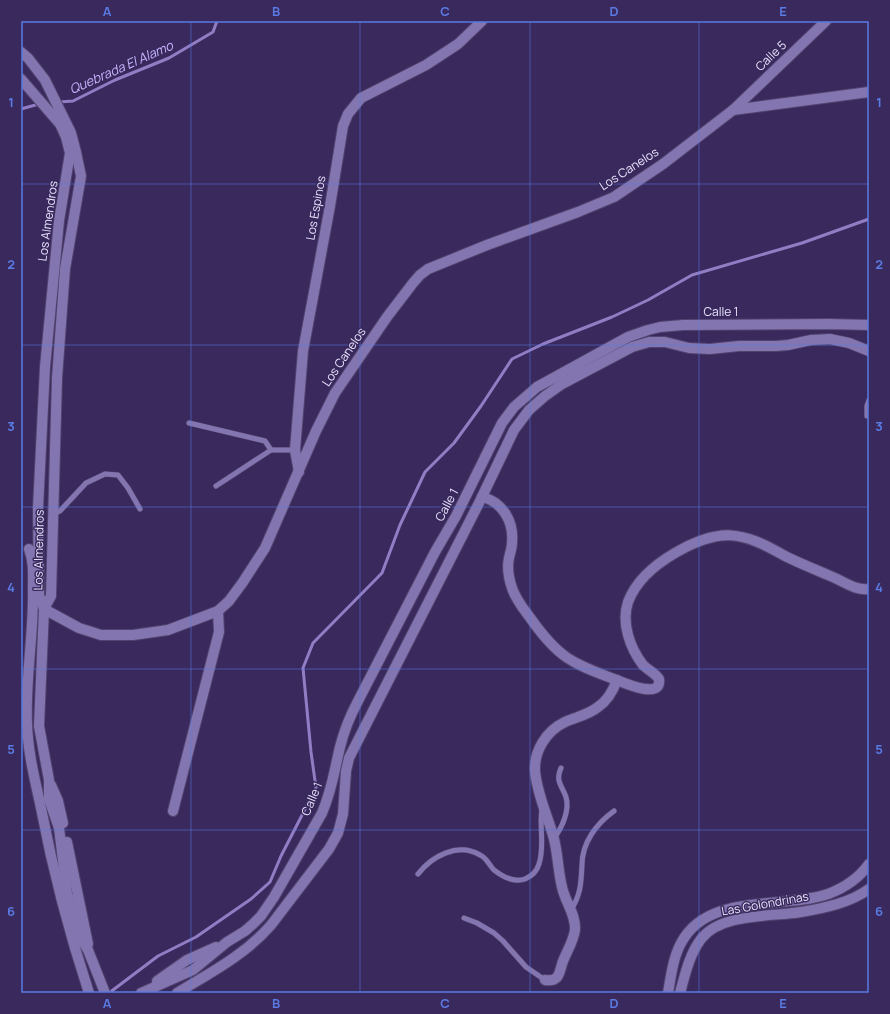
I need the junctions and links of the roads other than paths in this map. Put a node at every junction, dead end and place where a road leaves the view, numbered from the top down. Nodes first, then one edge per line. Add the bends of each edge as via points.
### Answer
1 (482, 21) edge
2 (826, 21) edge
3 (21, 52) edge
4 (21, 79) edge
5 (869, 92) edge
6 (733, 110) junction
7 (71, 143) junction
8 (869, 325) edge
9 (869, 351) edge
10 (869, 400) edge
11 (867, 416) dead end
12 (189, 423) dead end
13 (54, 445) junction
14 (42, 447) junction
15 (271, 450) junction
16 (294, 450) junction
17 (299, 472) junction
18 (216, 486) dead end
19 (482, 497) junction
20 (140, 509) dead end
21 (53, 514) junction
22 (29, 549) dead end
23 (869, 589) edge
24 (44, 610) junction
25 (218, 611) junction
26 (617, 680) junction
27 (561, 768) dead end
28 (542, 804) junction
29 (173, 810) dead end
30 (614, 811) dead end
31 (554, 838) junction
32 (869, 864) edge
33 (418, 874) dead end
34 (869, 889) edge
35 (571, 910) junction
36 (464, 918) dead end
37 (227, 942) junction
38 (545, 980) joint
39 (89, 993) edge
40 (105, 993) edge
41 (176, 993) edge
42 (668, 993) edge
43 (680, 993) edge

1 - 16 street, Los Espinos via 458,44 426,65 361,98 348,114 343,126 304,350
2 - 6 street, Calle 5
3 - 7 street, Los Almendros via 45,80 71,133
4 - 7 street, Los Almendros via 60,124
5 - 6 street
6 - 17 street, Los Canelos via 663,164 614,197 481,247 428,269 420,275 387,317 335,393
7 - 13 street, Los Almendros via 81,176 65,269
7 - 14 street, Los Almendros via 59,221 46,367
8 - 37 street, Calle 1 via 660,327 619,342 537,387 521,400 502,423 350,716 322,813 268,907 249,927
9 - 19 street via 850,343 830,339 776,346 710,349 657,341 641,344 562,384 537,402 514,430
10 - 11 lane
12 - 15 lane via 265,441
13 - 14 street
13 - 21 street, Los Almendros
14 - 24 street, Los Almendros via 38,508 39,595
15 - 16 lane
15 - 18 lane
16 - 17 street, Los Espinos
17 - 25 street, Los Canelos via 265,548 234,595
19 - 26 street via 498,504 509,520 512,543 509,577 514,595 546,640 563,656 583,668
19 - 41 street via 349,758 343,814 334,841 262,936 241,954
20 - 21 lane via 118,475 105,474 86,483 60,511
21 - 24 street, Los Almendros via 51,596
22 - 39 street via 33,563 33,596 27,702 29,747 60,897
23 - 26 street via 858,589 746,537 722,535 705,538 683,548 654,567 635,589 627,605 625,620 630,642 643,665 657,677 658,686 651,690
24 - 25 street, Los Canelos via 79,628 101,635 133,635 168,630
24 - 40 street via 39,726 49,780 49,799 59,828 67,893 81,939
25 - 29 street via 219,632
26 - 28 street via 609,697 599,706 557,727 543,742 536,756 535,771
27 - 31 lane via 558,780 566,796 567,806 561,828
28 - 31 street
28 - 33 lane via 540,860 535,872 528,878 508,879 480,855 464,850 439,856
30 - 35 lane via 601,821 587,841 582,857 582,883
31 - 35 street via 562,886
32 - 42 street via 851,882 828,894 741,907 704,918 691,929 682,942
34 - 43 street, Las Golondrinas via 838,904 717,925 705,934 696,946
35 - 38 street via 575,923 571,945 560,974 552,980
36 - 38 lane via 494,933 526,967
37 - 37 street, Calle 1 via 192,970 141,993 186,960

